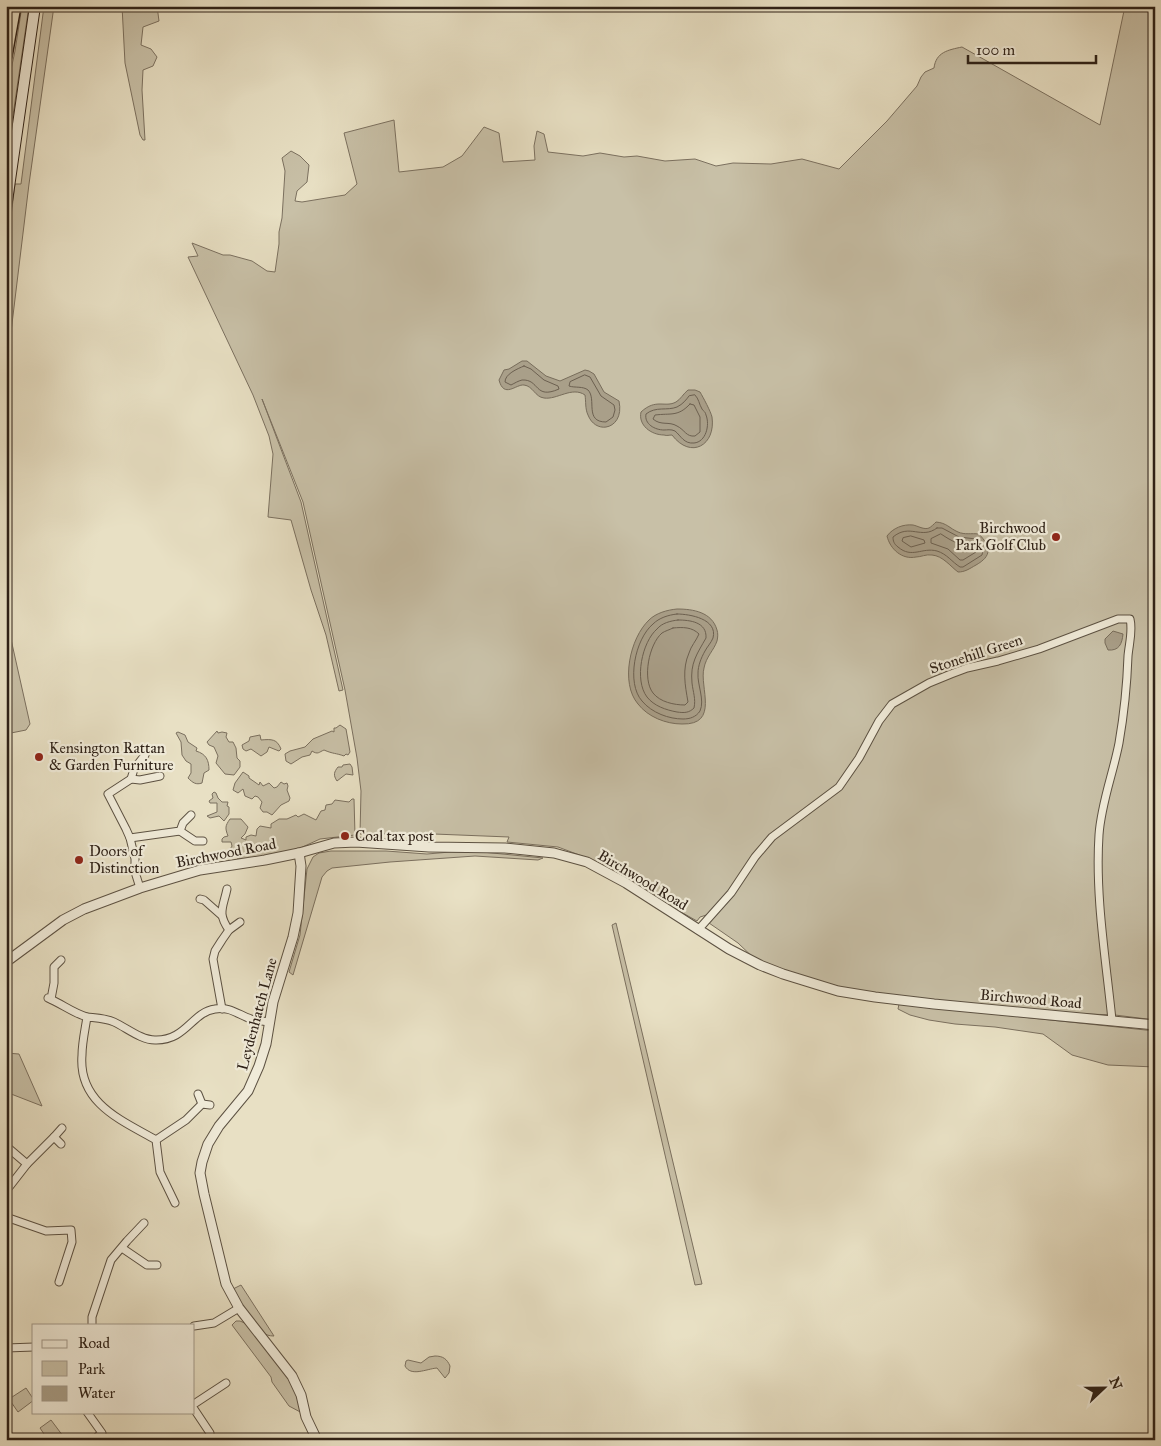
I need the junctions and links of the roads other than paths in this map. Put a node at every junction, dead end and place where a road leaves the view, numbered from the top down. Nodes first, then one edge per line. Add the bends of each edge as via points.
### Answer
1 (15, 6) edge
2 (35, 6) edge
3 (6, 56) edge
4 (6, 208) edge
5 (145, 755) dead end
6 (160, 776) dead end
7 (131, 779) junction
8 (191, 815) dead end
9 (180, 831) junction
10 (130, 838) junction
11 (203, 841) dead end
12 (299, 853) junction
13 (140, 888) junction
14 (226, 888) dead end
15 (200, 899) dead end
16 (221, 915) junction
17 (240, 922) dead end
18 (229, 930) junction
19 (698, 930) junction
20 (61, 960) dead end
21 (6, 962) edge
22 (222, 1009) junction
23 (87, 1017) junction
24 (1112, 1020) junction
25 (270, 1022) junction
26 (1155, 1025) edge
27 (198, 1094) dead end
28 (202, 1104) junction
29 (210, 1105) dead end
30 (62, 1128) dead end
31 (54, 1137) junction
32 (156, 1140) junction
33 (61, 1144) dead end
34 (6, 1146) edge
35 (27, 1164) junction
36 (6, 1191) edge
37 (175, 1203) dead end
38 (6, 1217) edge
39 (144, 1223) dead end
40 (122, 1248) junction
41 (157, 1265) dead end
42 (59, 1282) dead end
43 (239, 1308) junction
44 (92, 1324) edge
45 (195, 1326) edge
46 (32, 1347) edge
47 (6, 1348) edge
48 (226, 1383) dead end
49 (195, 1403) edge
50 (195, 1410) edge
51 (88, 1414) edge
52 (210, 1433) dead end
53 (98, 1436) dead end
54 (317, 1440) edge

1 - 3 highway
2 - 4 main road
5 - 7 street
6 - 7 street
7 - 10 street via 108,794
8 - 9 street
9 - 10 street
9 - 11 street via 195,842
10 - 13 street
12 - 13 street, Birchwood Road via 200,870
12 - 19 street, Birchwood Road via 349,842 554,853 587,862 606,872
12 - 25 street, Leydenhatch Lane via 298,913
13 - 21 street, Birchwood Road via 63,920
14 - 16 street
15 - 16 street
16 - 18 street
17 - 18 street
18 - 22 street via 213,959
19 - 24 street, Birchwood Road via 760,965 838,991 934,1004
19 - 24 street, Stonehill Green via 731,893 772,837 839,787 892,704 929,683 967,668 998,662 1111,621 1130,618 1126,699 1099,835 1103,950
20 - 23 street via 54,967 54,984 49,998
22 - 23 street via 207,1012 175,1036 160,1040 147,1039 112,1021
22 - 25 street via 253,1020
23 - 32 street via 81,1056 82,1070 91,1093 111,1114
24 - 26 street, Birchwood Road
25 - 43 street, Leydenhatch Lane via 252,1083 208,1144 200,1173 224,1279
27 - 28 street
28 - 29 street
28 - 32 street via 186,1120
30 - 31 street
31 - 33 street
31 - 35 street
32 - 37 street via 160,1172
34 - 35 street
35 - 36 street
38 - 42 street via 46,1231 71,1230 72,1242
39 - 40 street
40 - 41 street via 147,1265
40 - 44 street via 111,1260
43 - 45 street via 214,1322
43 - 54 street, Leydenhatch Lane via 292,1376
46 - 47 street
48 - 49 street
50 - 52 street
51 - 53 street via 102,1433

